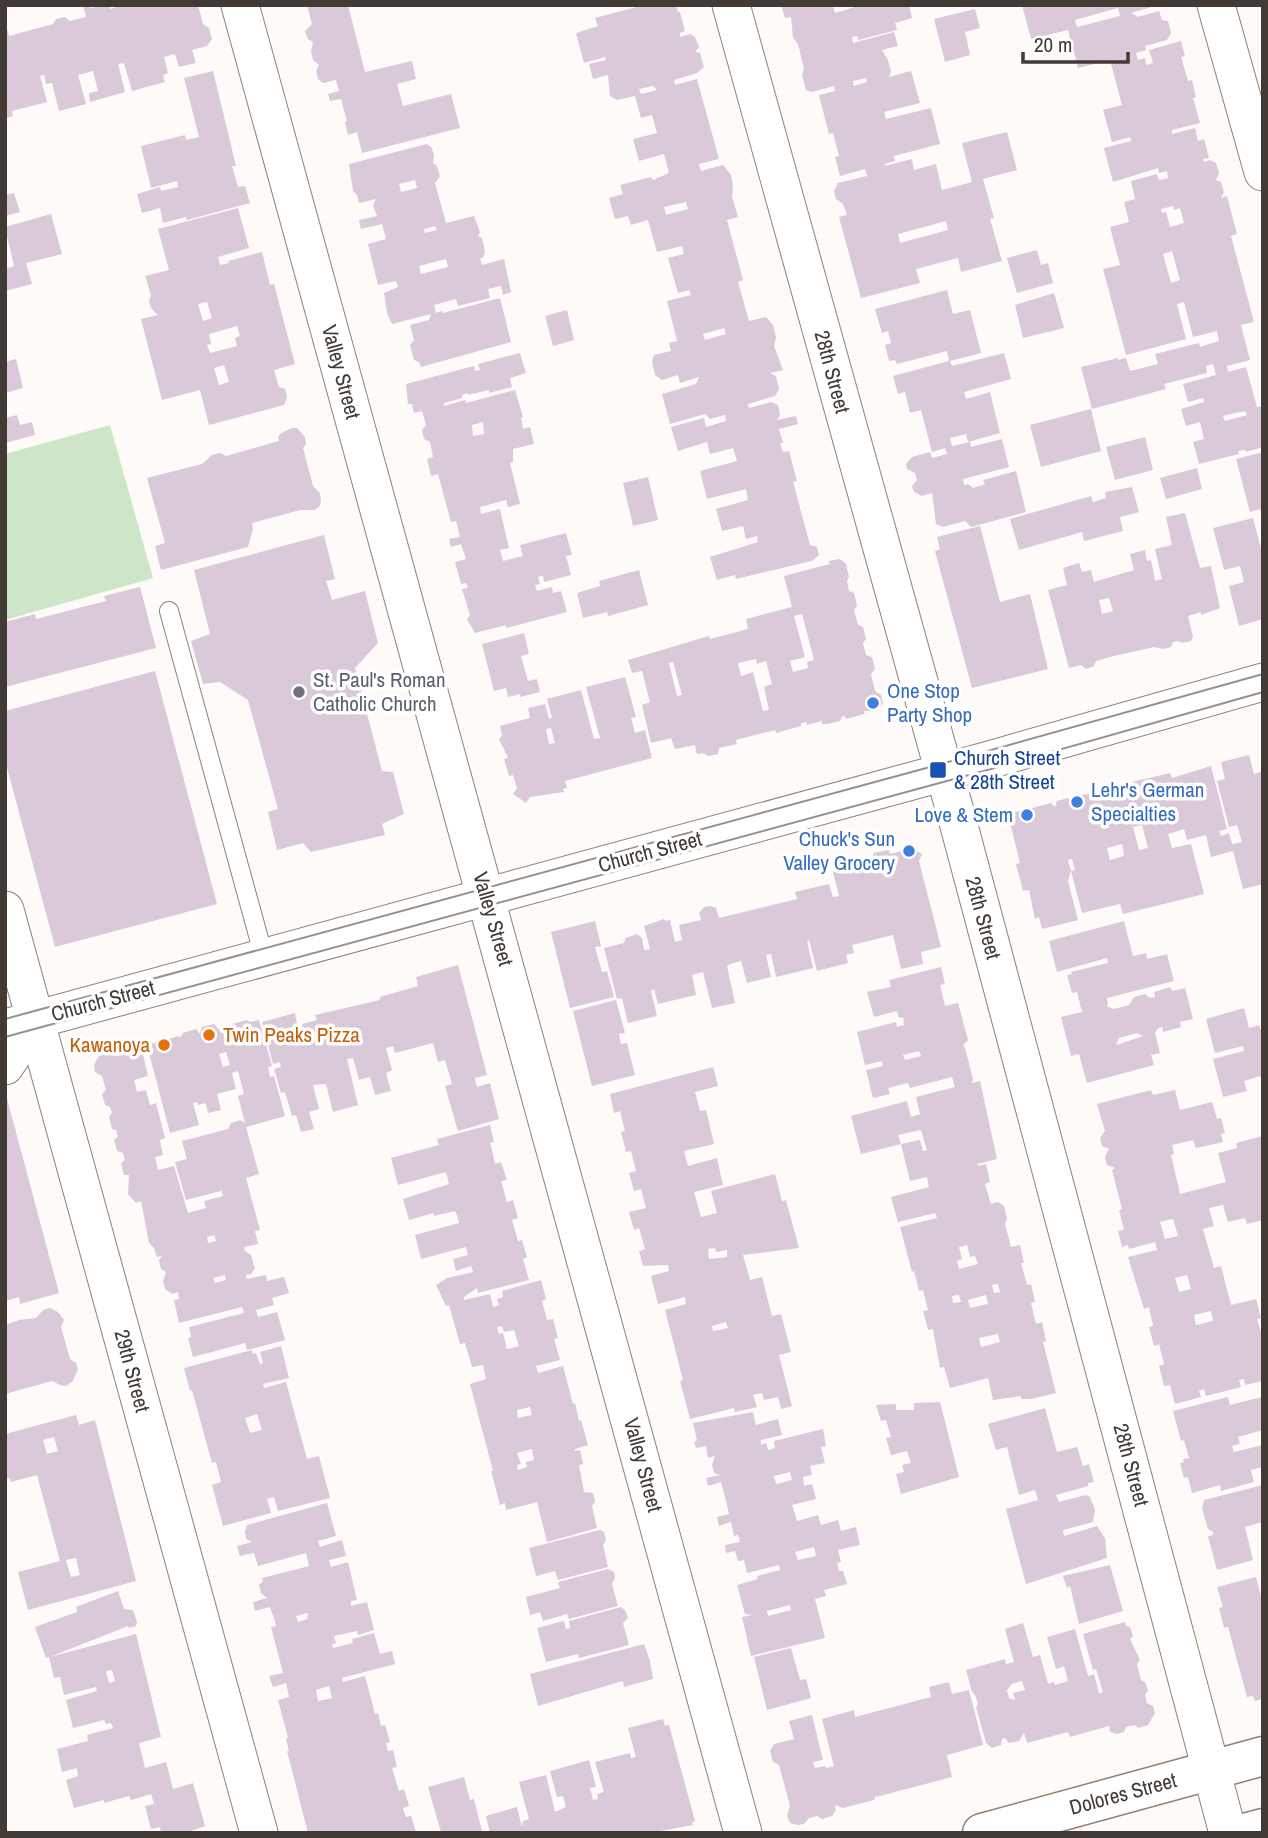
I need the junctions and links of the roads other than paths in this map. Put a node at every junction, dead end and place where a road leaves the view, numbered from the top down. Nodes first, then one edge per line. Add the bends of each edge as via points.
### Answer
1 (240, 5) edge
2 (730, 5) edge
3 (1216, 5) edge
4 (1263, 172) edge
5 (169, 611) dead end
6 (1263, 682) edge
7 (943, 772) junction
8 (486, 898) junction
9 (5, 910) edge
10 (264, 957) junction
11 (21, 1024) edge
12 (5, 1066) edge
13 (1263, 1756) edge
14 (1212, 1770) junction
15 (1263, 1828) edge
16 (259, 1833) edge
17 (743, 1833) edge
18 (982, 1833) edge
19 (1228, 1833) edge
20 (1244, 1833) edge

1 - 8 street, Valley Street
2 - 7 street, 28th Street
3 - 4 street
5 - 10 lane
6 - 7 street, Church Street
7 - 8 street, Church Street
7 - 14 street, 28th Street
8 - 10 street, Church Street
8 - 17 street, Valley Street
9 - 11 street, 29th Street
10 - 11 street, Church Street
11 - 12 street, Church Street
11 - 16 street, 29th Street
13 - 14 main road, Dolores Street
14 - 18 main road, Dolores Street
14 - 19 street, 28th Street
15 - 20 main road

